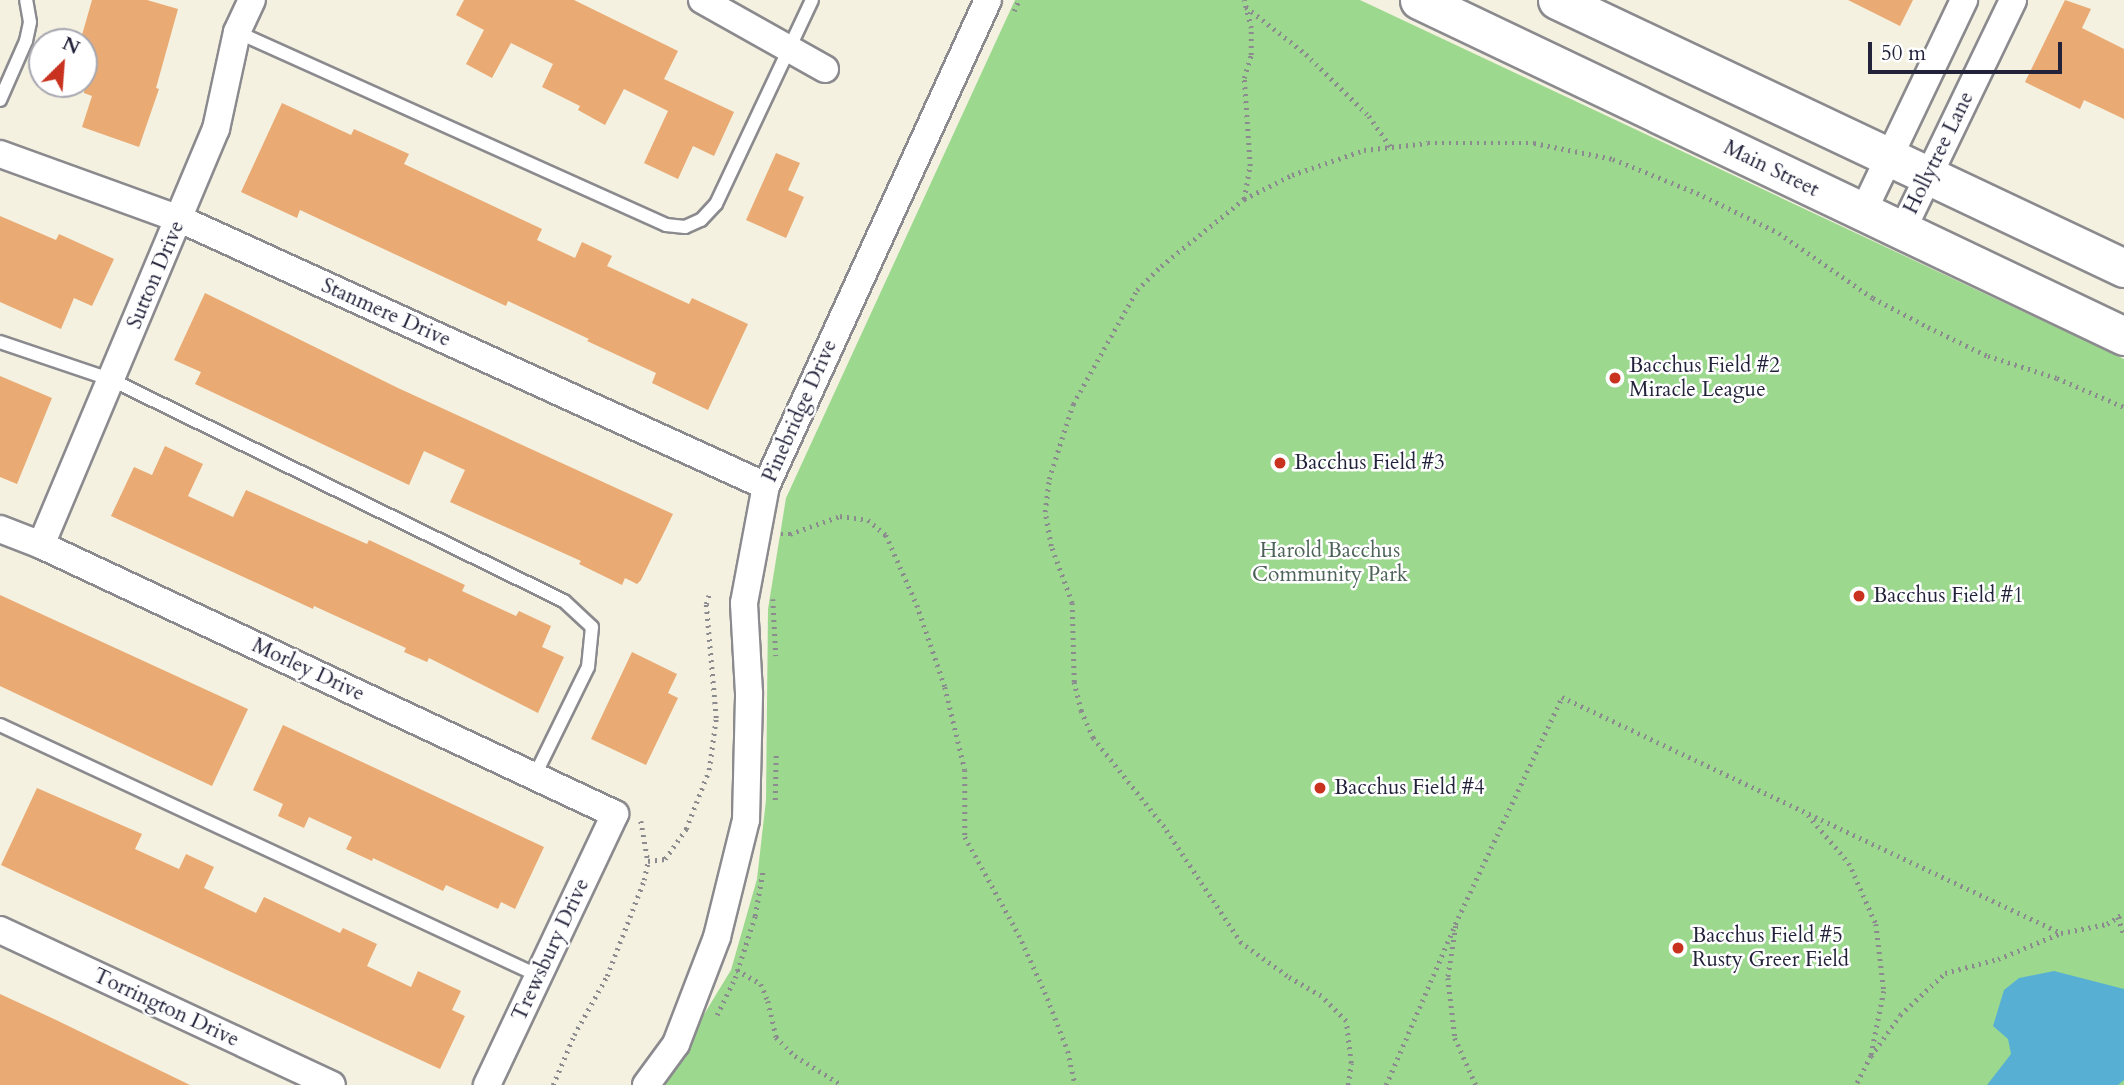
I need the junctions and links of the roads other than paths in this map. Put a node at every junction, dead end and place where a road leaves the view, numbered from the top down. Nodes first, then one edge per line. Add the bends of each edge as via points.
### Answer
1 (26, 0) edge
2 (252, 0) edge
3 (702, 0) edge
4 (812, 0) edge
5 (988, 0) edge
6 (1419, 0) edge
7 (1557, 0) edge
8 (1964, 0) edge
9 (2013, 0) edge
10 (237, 32) junction
11 (790, 49) junction
12 (825, 69) dead end
13 (0, 100) edge
14 (0, 153) edge
15 (1889, 158) junction
16 (1928, 177) junction
17 (1863, 212) junction
18 (180, 219) junction
19 (1902, 231) junction
20 (2124, 268) edge
21 (2124, 336) edge
22 (0, 342) edge
23 (112, 380) junction
24 (765, 486) junction
25 (0, 529) edge
26 (41, 545) junction
27 (0, 725) edge
28 (534, 776) junction
29 (615, 814) joint
30 (0, 930) edge
31 (538, 976) junction
32 (331, 1085) edge
33 (487, 1085) edge
34 (646, 1085) edge

1 - 13 lane via 30,22 26,41
2 - 10 street, Sutton Drive
3 - 11 street
4 - 11 lane
5 - 24 street, Pinebridge Drive
6 - 17 main road, Main Street
7 - 15 main road
8 - 15 street, Hollytree Lane
9 - 16 street, Hollytree Lane
10 - 11 lane via 666,225 685,227 701,220 716,204
10 - 18 street, Sutton Drive via 216,129
11 - 12 street
14 - 18 street, Stanmere Drive
15 - 16 main road
15 - 17 street, Hollytree Lane
16 - 19 street, Hollytree Lane
16 - 20 main road
17 - 19 main road, Main Street
18 - 23 street, Sutton Drive
18 - 24 street, Stanmere Drive
19 - 21 main road, Main Street
22 - 23 lane
23 - 26 street, Sutton Drive
23 - 28 lane via 564,601 592,627 588,667
24 - 34 street, Pinebridge Drive via 744,603 749,693 746,820 717,937 676,1044
25 - 26 street, Morley Drive
26 - 28 street, Morley Drive
27 - 31 lane
28 - 29 street, Morley Drive
29 - 31 street, Trewsbury Drive
30 - 32 street, Torrington Drive
31 - 33 street, Trewsbury Drive

